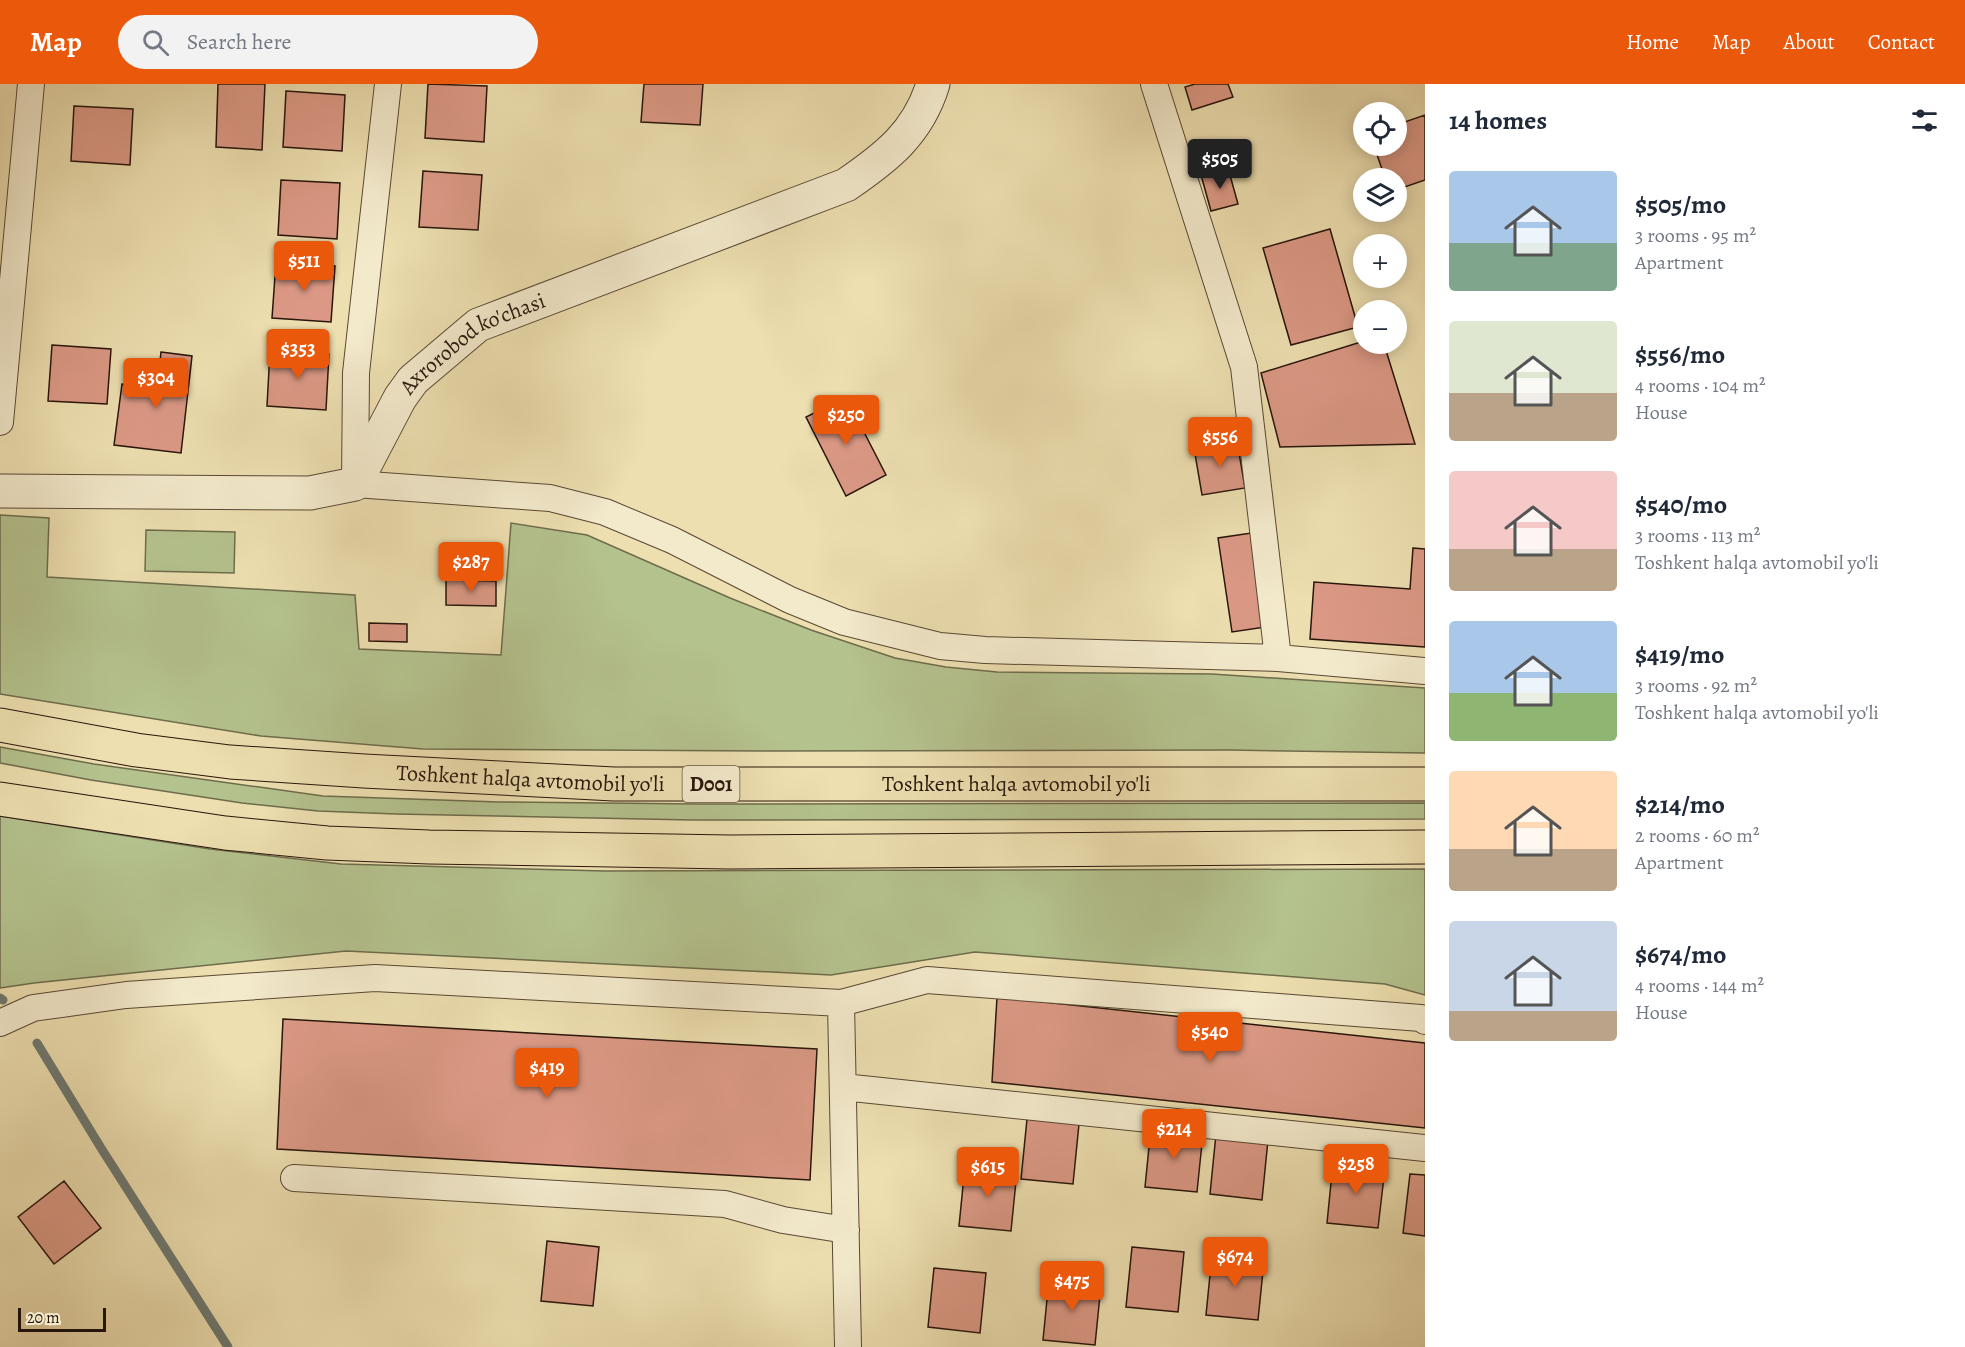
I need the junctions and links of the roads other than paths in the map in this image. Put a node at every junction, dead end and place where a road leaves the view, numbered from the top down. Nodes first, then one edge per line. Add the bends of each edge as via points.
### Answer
1 (31, 84) edge
2 (388, 84) edge
3 (933, 84) edge
4 (1154, 84) edge
5 (0, 422) edge
6 (355, 483) junction
7 (0, 491) edge
8 (1278, 658) junction
9 (1425, 671) edge
10 (0, 725) edge
11 (1425, 784) edge
12 (0, 799) edge
13 (1425, 847) edge
14 (842, 1003) junction
15 (1425, 1021) edge
16 (0, 1023) edge
17 (843, 1087) junction
18 (1425, 1148) edge
19 (294, 1178) dead end
20 (846, 1230) junction
21 (848, 1347) edge

1 - 5 street
2 - 6 street via 356,373
3 - 6 street, Axrorobod ko'chasi via 923,112 908,134 846,185 478,325 431,363 407,389
4 - 8 street via 1244,367
6 - 7 street via 310,493
6 - 8 street via 549,498 605,512 672,540 790,600 855,625 940,646
8 - 9 street
10 - 11 highway, Toshkent halqa avtomobil yo'li / D001 via 136,750 230,762 614,784
12 - 13 highway via 235,834 429,847 730,852
14 - 15 street via 927,980
14 - 16 street via 375,978 126,995 33,1008
14 - 17 street
17 - 18 street
17 - 20 street
19 - 20 street via 725,1204 783,1220
20 - 21 street

